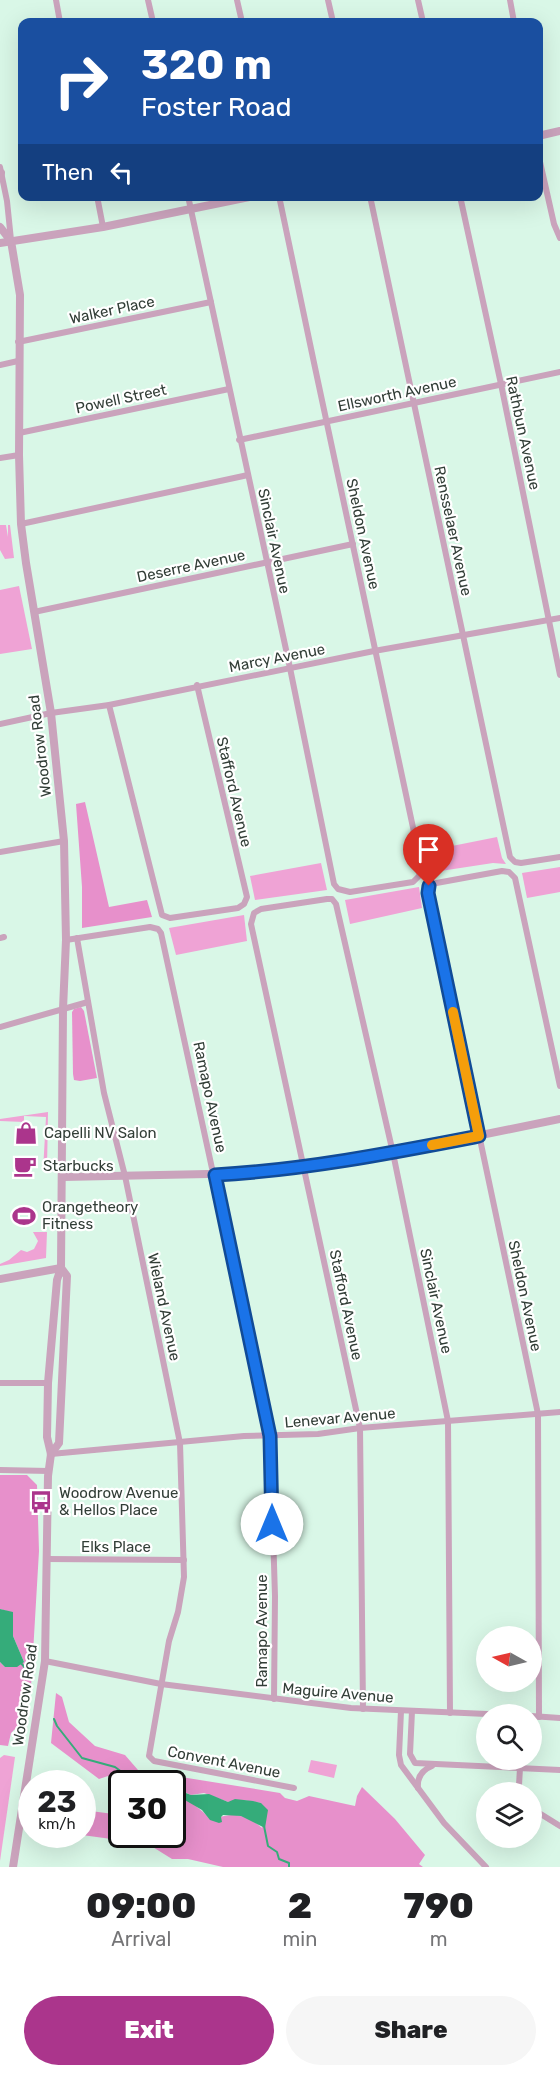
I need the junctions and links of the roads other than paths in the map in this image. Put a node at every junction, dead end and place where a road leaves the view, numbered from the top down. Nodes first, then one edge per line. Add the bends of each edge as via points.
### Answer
1 (56, 0) edge
2 (148, 0) edge
3 (237, 0) edge
4 (328, 0) edge
5 (418, 0) edge
6 (510, 0) edge
7 (59, 18) edge
8 (152, 18) edge
9 (241, 18) edge
10 (332, 18) edge
11 (422, 18) edge
12 (513, 18) edge
13 (560, 131) edge
14 (543, 135) edge
15 (0, 172) edge
16 (543, 175) edge
17 (98, 201) edge
18 (189, 201) edge
19 (230, 201) edge
20 (280, 201) edge
21 (371, 201) edge
22 (461, 201) edge
23 (191, 209) junction
24 (103, 226) junction
25 (0, 227) edge
26 (560, 238) edge
27 (11, 241) junction
28 (0, 243) edge
29 (211, 302) junction
30 (18, 342) junction
31 (18, 361) junction
32 (0, 365) edge
33 (560, 372) edge
34 (501, 384) junction
35 (229, 389) junction
36 (414, 403) junction
37 (327, 421) junction
38 (19, 433) junction
39 (239, 440) junction
40 (19, 455) junction
41 (0, 458) edge
42 (248, 476) junction
43 (21, 524) junction
44 (353, 544) junction
45 (266, 563) junction
46 (34, 612) junction
47 (560, 618) edge
48 (550, 620) junction
49 (462, 635) junction
50 (374, 651) junction
51 (290, 668) junction
52 (560, 675) edge
53 (197, 685) junction
54 (108, 705) junction
55 (51, 712) junction
56 (0, 724) edge
57 (64, 841) junction
58 (0, 852) edge
59 (560, 857) edge
60 (338, 889) joint
61 (334, 901) joint
62 (77, 938) junction
63 (66, 940) junction
64 (88, 1002) junction
65 (63, 1009) junction
66 (0, 1027) edge
67 (560, 1086) edge
68 (560, 1119) edge
69 (479, 1136) junction
70 (393, 1153) junction
71 (304, 1167) junction
72 (215, 1175) junction
73 (124, 1176) junction
74 (63, 1177) junction
75 (61, 1268) junction
76 (0, 1279) edge
77 (63, 1381) junction
78 (0, 1383) edge
79 (48, 1383) junction
80 (560, 1412) edge
81 (538, 1414) junction
82 (448, 1421) junction
83 (360, 1428) junction
84 (270, 1436) junction
85 (180, 1443) junction
86 (51, 1454) junction
87 (0, 1470) edge
88 (49, 1470) junction
89 (47, 1559) junction
90 (184, 1560) junction
91 (45, 1661) junction
92 (161, 1684) junction
93 (274, 1699) junction
94 (539, 1704) edge
95 (363, 1709) junction
96 (401, 1711) junction
97 (412, 1711) junction
98 (450, 1713) junction
99 (476, 1714) edge
100 (542, 1717) edge
101 (560, 1718) edge
102 (150, 1759) joint
103 (435, 1765) junction
104 (476, 1766) edge
105 (542, 1769) edge
106 (560, 1770) edge
107 (294, 1788) dead end
108 (418, 1788) junction
109 (542, 1815) edge
110 (560, 1826) edge
111 (13, 1867) edge
112 (486, 1867) edge

1 - 7 street
2 - 8 street
3 - 9 street
4 - 10 street
5 - 11 street
6 - 12 street
13 - 14 street
15 - 27 street
16 - 26 street
17 - 24 street
18 - 23 street, Sinclair Avenue
19 - 23 street
20 - 37 street, Sheldon Avenue
21 - 36 street, Rensselaer Avenue
22 - 34 street, Rathbun Avenue
23 - 24 street
23 - 29 street, Sinclair Avenue
24 - 27 street
25 - 27 street, Woodrow Road
27 - 28 street
27 - 30 street, Woodrow Road via 20,295
29 - 30 street, Walker Place
29 - 35 street, Sinclair Avenue
30 - 31 street, Woodrow Road
31 - 32 street
31 - 38 street, Woodrow Road
33 - 34 street, Ellsworth Avenue
34 - 36 street, Ellsworth Avenue
34 - 48 street, Rathbun Avenue
35 - 38 street, Powell Street
35 - 39 street, Sinclair Avenue
36 - 37 street, Ellsworth Avenue
36 - 49 street, Rensselaer Avenue
37 - 39 street, Ellsworth Avenue
37 - 44 street, Sheldon Avenue
38 - 40 street, Woodrow Road
39 - 42 street, Sinclair Avenue
40 - 41 street
40 - 43 street, Woodrow Road
42 - 43 street
42 - 45 street, Sinclair Avenue
43 - 46 street, Woodrow Road
44 - 45 street, Deserre Avenue
44 - 50 street, Sheldon Avenue
45 - 46 street, Deserre Avenue
45 - 51 street, Sinclair Avenue
46 - 55 street, Woodrow Road
47 - 48 street, Marcy Avenue
48 - 49 street, Marcy Avenue
48 - 52 street, Rathbun Avenue
49 - 50 street, Marcy Avenue
49 - 59 street, Rensselaer Avenue via 510,857 521,863
50 - 51 street, Marcy Avenue
50 - 60 street, Sheldon Avenue via 421,865 419,876 412,882 350,892
51 - 53 street, Marcy Avenue
51 - 60 street, Sinclair Avenue
53 - 54 street, Marcy Avenue
53 - 54 street, Stafford Avenue via 247,897 244,904 233,909 170,918 160,913
54 - 55 street, Marcy Avenue
55 - 56 street, Marcy Avenue
55 - 57 street, Woodrow Road
57 - 58 street
57 - 63 street, Woodrow Road
61 - 70 street, Sinclair Avenue
61 - 71 street, Stafford Avenue via 261,909 254,913 251,924
62 - 63 street
62 - 64 street, Wieland Avenue
62 - 72 street, Ramapo Avenue via 150,927 161,933
63 - 65 street, Woodrow Road
64 - 65 street
64 - 73 street, Wieland Avenue
65 - 66 street
65 - 74 street, Woodrow Road
67 - 69 street, Sheldon Avenue via 515,878 502,871 429,886
68 - 69 street
69 - 70 street
69 - 81 street, Sheldon Avenue
70 - 71 street
70 - 82 street, Sinclair Avenue
71 - 72 street
71 - 83 street, Stafford Avenue
72 - 73 street
72 - 84 street, Ramapo Avenue
73 - 74 street
73 - 85 street, Wieland Avenue
74 - 75 street, Woodrow Road
75 - 76 street
75 - 77 street, Woodrow Road via 67,1276
75 - 79 street, Woodrow Road
77 - 79 street
77 - 86 street, Woodrow Road via 59,1443
78 - 79 street
79 - 86 street, Woodrow Road via 47,1437
80 - 81 street, Lenevar Avenue
81 - 82 street, Lenevar Avenue
81 - 94 street, Sheldon Avenue
82 - 83 street, Lenevar Avenue
82 - 98 street, Sinclair Avenue
83 - 84 street, Lenevar Avenue
83 - 95 street, Stafford Avenue
84 - 85 street, Lenevar Avenue
84 - 93 street, Ramapo Avenue
85 - 86 street, Lenevar Avenue
85 - 90 street, Wieland Avenue
86 - 88 street, Woodrow Road
87 - 88 street
88 - 89 street, Woodrow Road
89 - 90 street, Elks Place
89 - 91 street, Woodrow Road
90 - 92 street, Wieland Avenue via 182,1594
91 - 92 street, Maguire Avenue
91 - 111 street, Woodrow Road
92 - 93 street, Maguire Avenue
92 - 102 street, Wieland Avenue
93 - 95 street, Maguire Avenue
95 - 96 street, Maguire Avenue
96 - 97 street, Maguire Avenue
96 - 108 street via 401,1765
97 - 98 street, Maguire Avenue
97 - 103 street via 412,1760
98 - 99 street, Maguire Avenue
100 - 101 street
102 - 107 street, Convent Avenue
103 - 104 street
103 - 108 street via 420,1775
105 - 106 street
108 - 112 street via 444,1823
109 - 110 street

